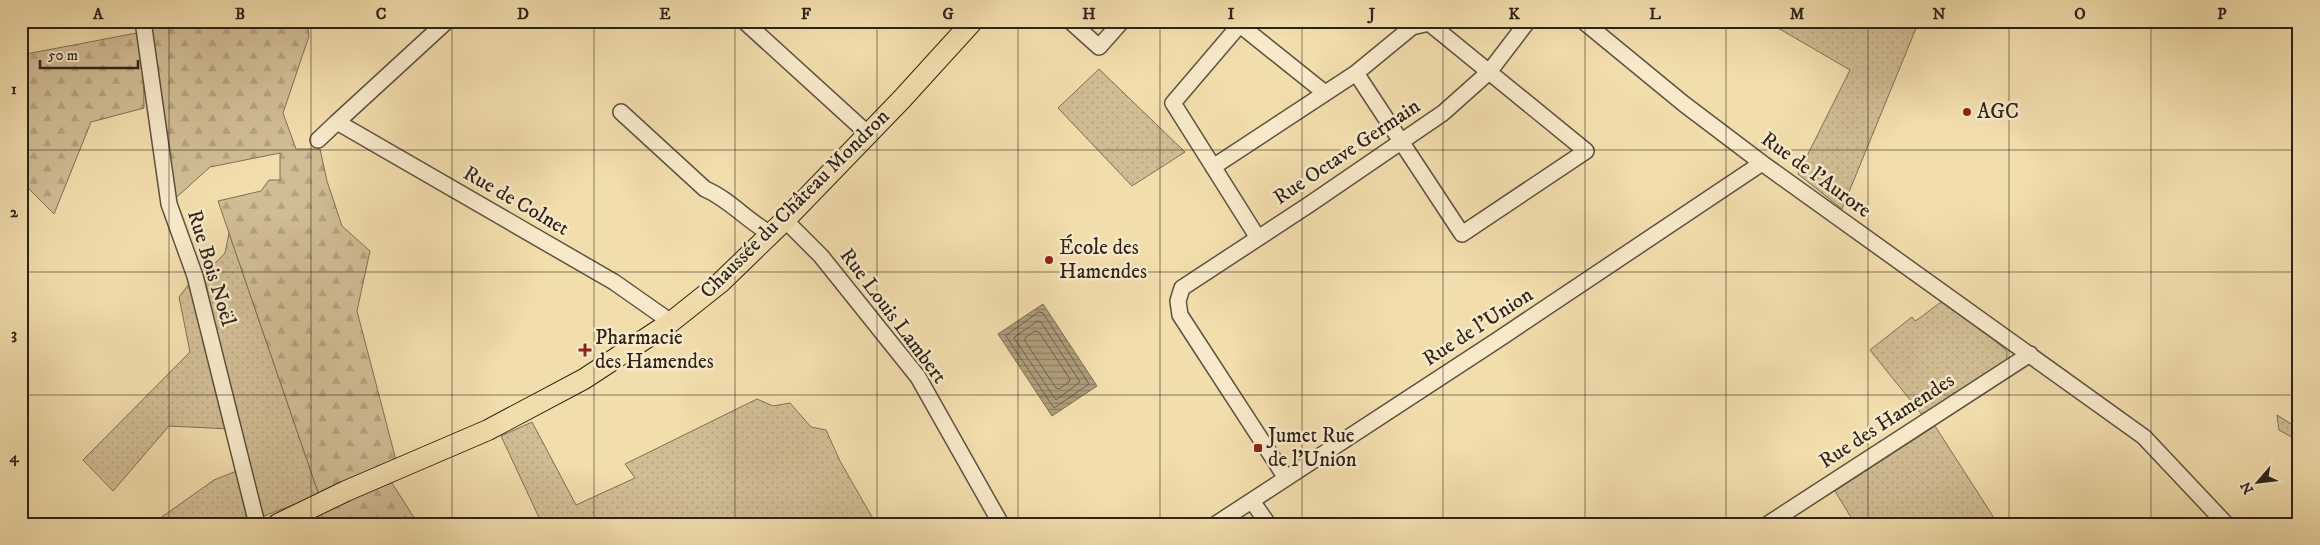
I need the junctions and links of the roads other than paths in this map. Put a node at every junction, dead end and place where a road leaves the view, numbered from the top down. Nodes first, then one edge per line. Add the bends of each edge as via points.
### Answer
1 (143, 21) edge
2 (447, 21) edge
3 (744, 21) edge
4 (973, 21) edge
5 (1070, 21) edge
6 (1122, 21) edge
7 (1528, 21) edge
8 (1583, 21) edge
9 (1241, 23) edge
10 (1408, 24) edge
11 (1489, 72) junction
12 (1356, 73) junction
13 (1325, 93) junction
14 (621, 112) dead end
15 (337, 122) junction
16 (867, 134) junction
17 (318, 140) dead end
18 (1401, 144) junction
19 (1762, 162) junction
20 (1213, 167) junction
21 (785, 220) junction
22 (771, 234) junction
23 (1258, 238) junction
24 (671, 322) junction
25 (2030, 354) junction
26 (1286, 478) junction
27 (1252, 501) junction
28 (257, 524) edge
29 (278, 524) edge
30 (1001, 524) edge
31 (1216, 524) edge
32 (1268, 524) edge
33 (1768, 524) edge
34 (2226, 524) edge

1 - 28 street, Rue Bois Noël via 169,204 195,276
2 - 15 street
3 - 16 street
4 - 16 main road, Chaussée du Château Mondron
5 - 6 street via 1099,47
7 - 11 street, Rue Octave Germain
8 - 19 street, Rue de l'Aurore via 1684,104
9 - 13 street
9 - 20 street via 1173,103
10 - 11 street via 1429,22
10 - 12 street
11 - 18 street, Rue Octave Germain via 1452,106
11 - 18 street via 1586,151 1462,234
12 - 13 street
12 - 18 street
13 - 20 street
14 - 22 street via 705,189 717,194
15 - 17 street
15 - 24 street, Rue de Colnet via 614,282
16 - 21 main road, Chaussée du Château Mondron
18 - 23 street, Rue Octave Germain
19 - 25 street, Rue de l'Aurore
19 - 26 street, Rue de l'Union
20 - 23 street
21 - 22 main road, Chaussée du Château Mondron
21 - 30 street, Rue Louis Lambert via 821,256 918,377
22 - 24 main road, Chaussée du Château Mondron via 720,283
23 - 26 street, Rue Octave Germain via 1182,288 1178,301 1180,315
24 - 29 main road, Chaussée du Château Mondron via 584,379 497,426
25 - 33 street, Rue des Hamendes
25 - 34 street, Rue de l'Aurore via 2144,437
26 - 27 street, Rue de l'Union
27 - 31 street, Rue de l'Union
27 - 32 street

